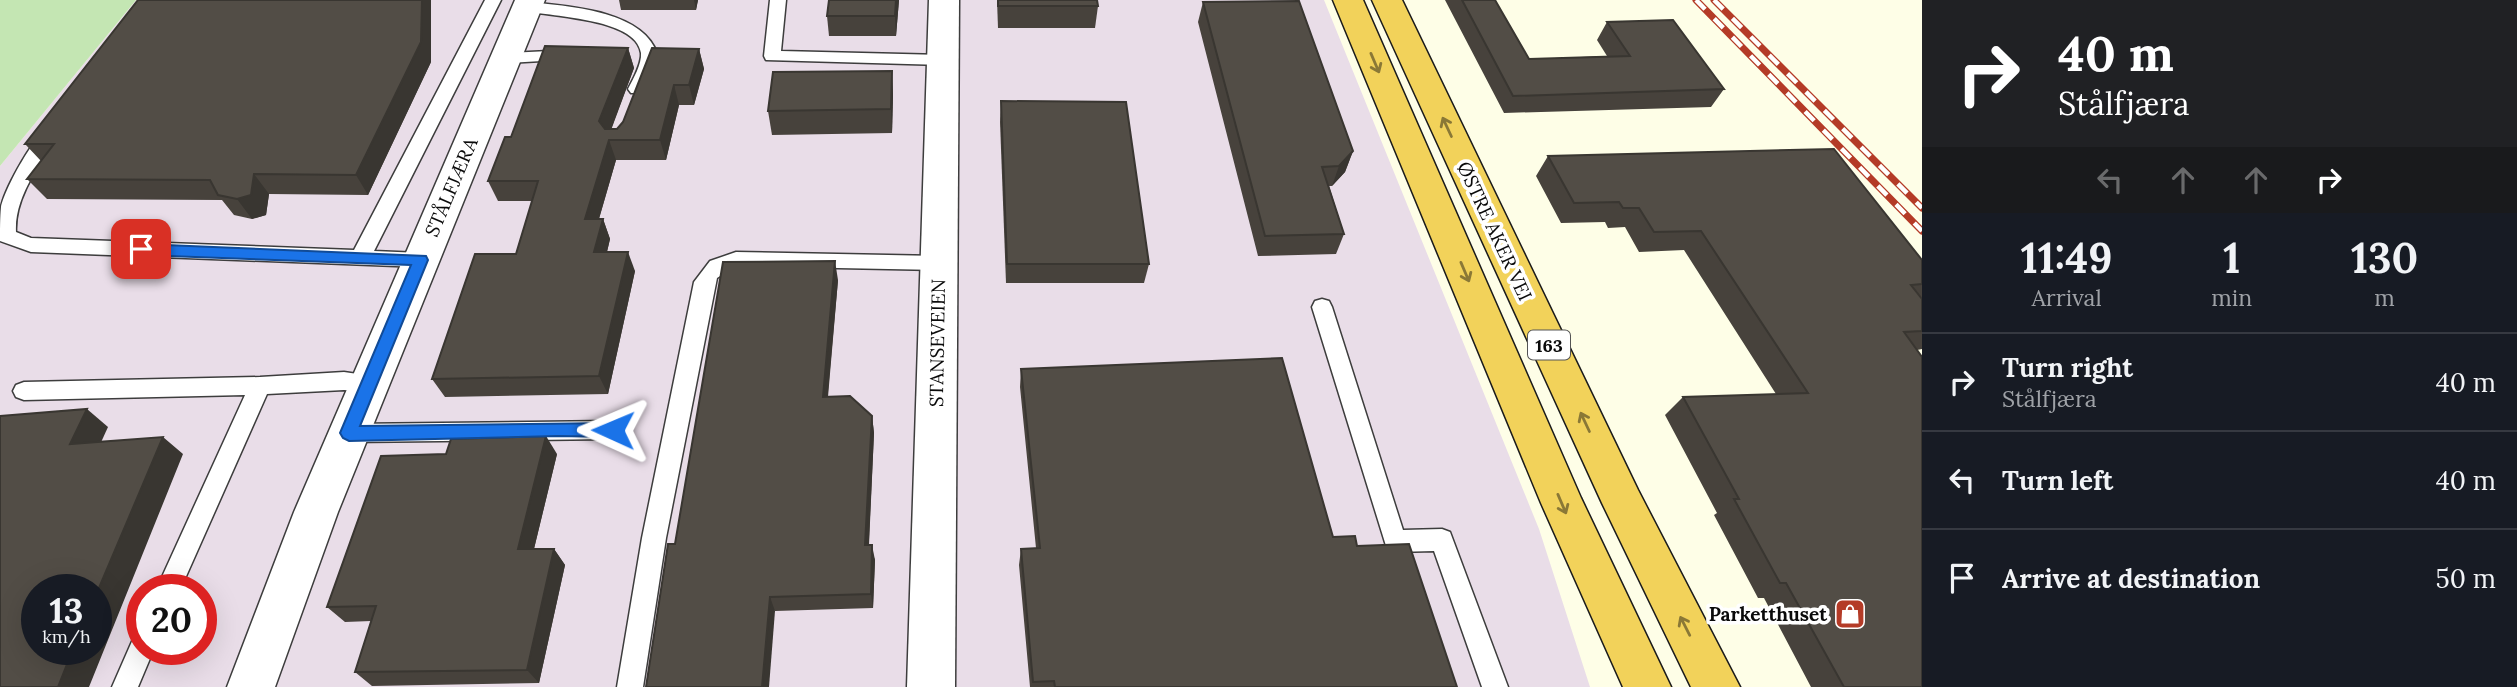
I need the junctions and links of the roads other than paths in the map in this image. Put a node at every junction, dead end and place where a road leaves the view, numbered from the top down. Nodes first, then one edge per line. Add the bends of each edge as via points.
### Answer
1 (778, 0) edge
2 (944, 0) edge
3 (1348, 0) edge
4 (1387, 0) edge
5 (517, 2) edge
6 (584, 55) edge
7 (506, 58) junction
8 (943, 60) junction
9 (631, 107) edge
10 (64, 117) edge
11 (360, 258) junction
12 (421, 260) junction
13 (939, 263) junction
14 (1322, 307) dead end
15 (370, 383) junction
16 (260, 386) junction
17 (24, 391) dead end
18 (613, 430) dead end
19 (349, 433) junction
20 (175, 574) edge
21 (135, 665) edge
22 (125, 687) edge
23 (251, 687) edge
24 (630, 687) edge
25 (930, 687) edge
26 (1495, 687) edge
27 (1647, 687) edge
28 (1716, 687) edge

1 - 8 lane via 772,55
2 - 8 street, STANSEVEIEN
3 -> 27 highway, 163 via 1567,514
28 -> 4 highway, ØSTRE AKER VEI / 163 via 1623,503
5 - 7 street, STÅLFJÆRA
5 - 9 lane via 620,24 638,33 645,41
5 - 11 lane
6 - 7 lane
7 - 12 street, STÅLFJÆRA
8 - 13 street, STANSEVEIEN
10 - 11 lane via 4,199 1,225 5,235 16,241
11 - 12 lane
12 - 15 street, STÅLFJÆRA
13 - 24 lane via 736,259 709,272 654,538
13 - 25 street, STANSEVEIEN
14 - 26 lane via 1395,541 1442,540
15 - 16 lane
15 - 19 street, STÅLFJÆRA
16 - 17 lane
16 - 20 lane
18 - 19 lane
19 - 23 street, STÅLFJÆRA
21 - 22 lane

